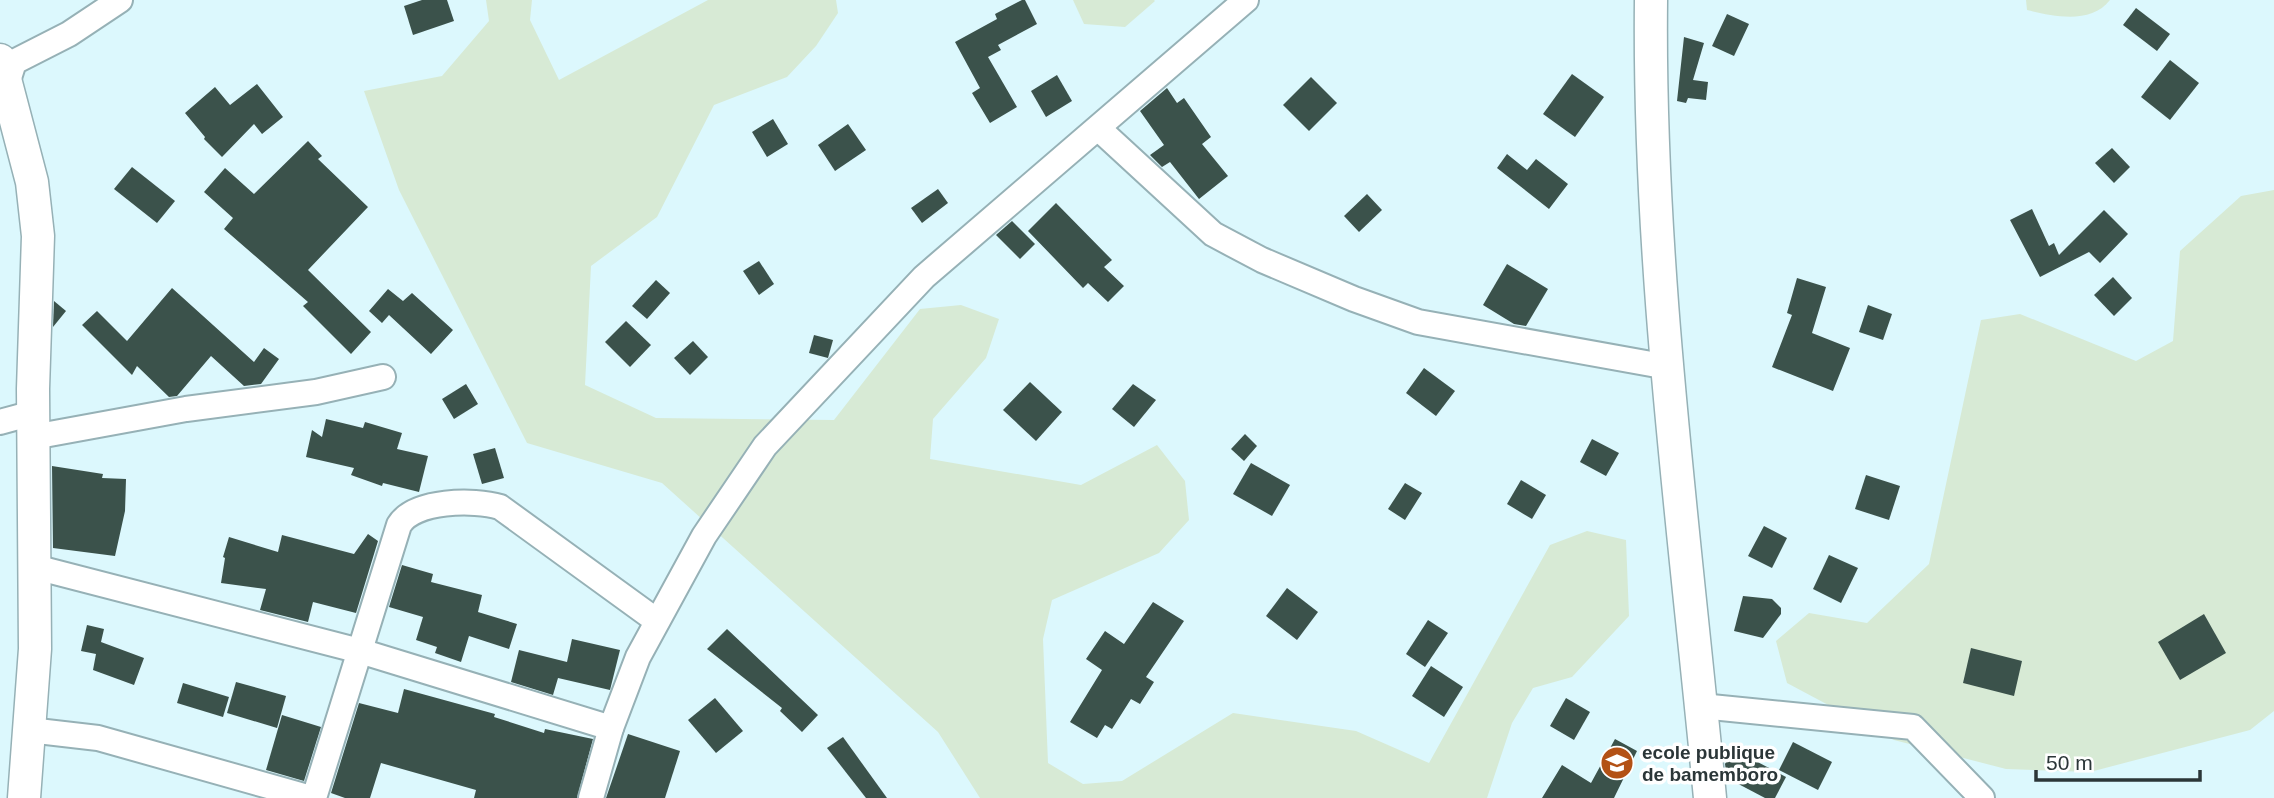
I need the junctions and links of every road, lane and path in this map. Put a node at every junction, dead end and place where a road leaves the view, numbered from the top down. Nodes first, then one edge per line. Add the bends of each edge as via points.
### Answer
1 (120, 0) edge
2 (1246, 0) edge
3 (1651, 0) edge
4 (4, 72) edge
5 (1099, 129) junction
6 (1668, 367) junction
7 (383, 377) dead end
8 (0, 422) edge
9 (33, 425) junction
10 (35, 567) junction
11 (657, 621) junction
12 (360, 651) junction
13 (1701, 706) junction
14 (611, 728) junction
15 (29, 730) junction
16 (24, 798) edge
17 (312, 798) edge
18 (591, 798) edge
19 (1710, 798) edge
20 (1982, 798) edge

1 - 4 street
2 - 5 street
3 - 6 street via 1651,148
4 - 9 street via 36,208 39,263
5 - 6 street via 1213,234 1354,299 1418,322
5 - 11 street via 924,277 796,410 732,492
6 - 13 street
7 - 9 street via 316,392
8 - 9 street
9 - 10 street
10 - 12 street
10 - 15 street
11 - 12 street via 500,507 469,502 405,515
11 - 14 street
12 - 14 street
12 - 17 street
13 - 19 street
13 - 20 street via 1913,727
14 - 18 street
15 - 16 street
15 - 17 street via 98,738

